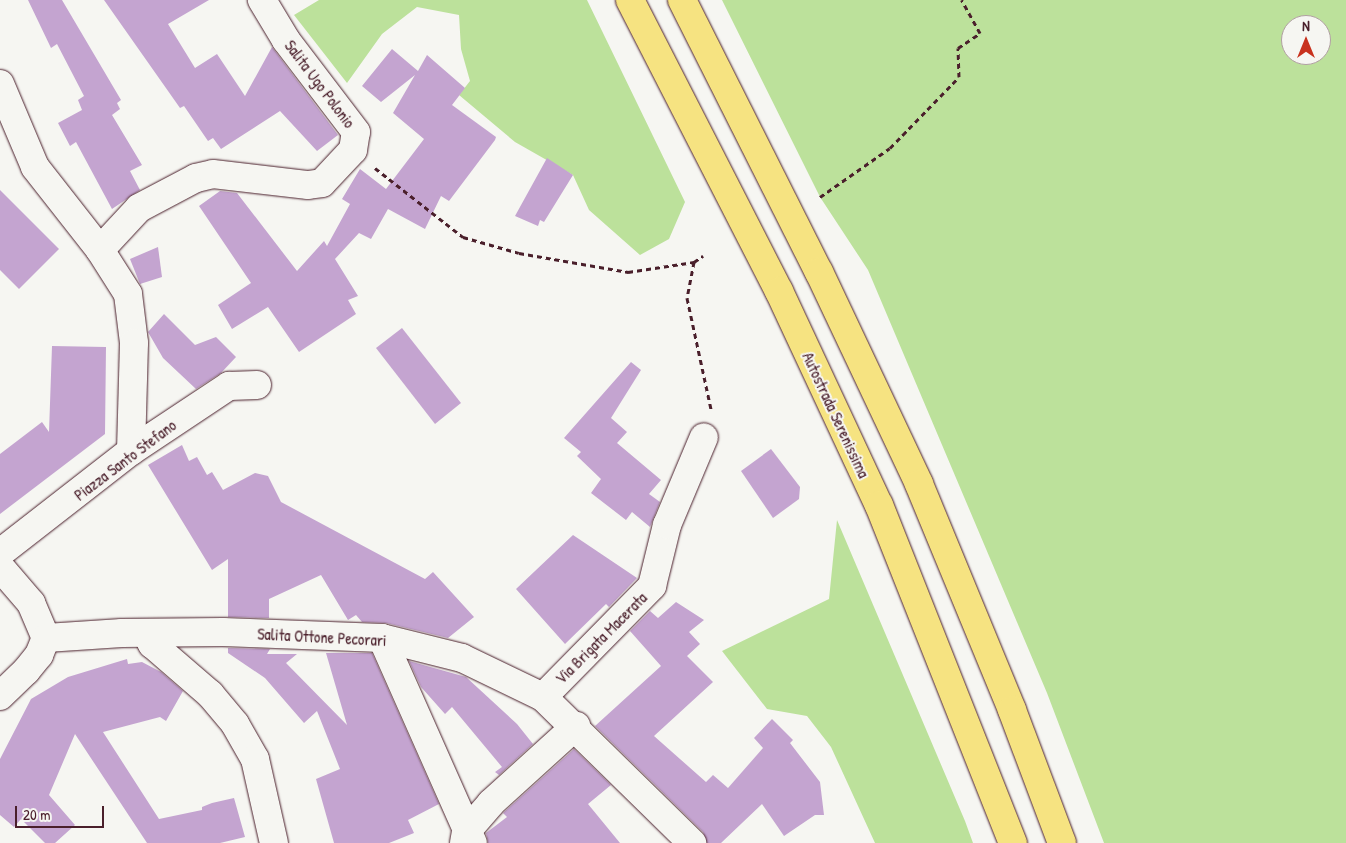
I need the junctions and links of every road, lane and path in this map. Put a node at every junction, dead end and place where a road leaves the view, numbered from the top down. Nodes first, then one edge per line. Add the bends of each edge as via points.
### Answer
1 (262, 0) edge
2 (630, 0) edge
3 (682, 0) edge
4 (962, 0) edge
5 (0, 84) edge
6 (354, 150) junction
7 (820, 198) dead end
8 (100, 250) junction
9 (703, 256) dead end
10 (694, 262) junction
11 (257, 385) dead end
12 (704, 436) joint
13 (132, 451) junction
14 (0, 553) edge
15 (0, 567) edge
16 (134, 633) junction
17 (46, 638) junction
18 (382, 638) junction
19 (0, 696) edge
20 (543, 697) junction
21 (576, 726) junction
22 (468, 839) edge
23 (274, 843) edge
24 (692, 843) edge
25 (1013, 843) edge
26 (1062, 843) edge

1 - 6 street, Salita Ugo Polonio via 286,40 356,132
2 - 25 highway, Autostrada Serenissima via 778,291 879,505
3 - 26 highway via 819,272 919,484 1012,710
4 - 7 path via 980,34 958,48 960,77 890,148
5 - 8 street via 36,167
6 - 8 street, Salita Ugo Polonio via 322,183 308,185 213,174 196,178 139,208
6 - 10 path via 463,238 518,253 628,272
8 - 13 street via 128,294 134,343
9 - 10 path
10 - 12 path via 687,298 711,410
11 - 13 street, Piazza Santo Stefano via 229,386
12 - 20 street, Via Brigata Macerata via 667,525 652,586
13 - 14 street, Piazza Santo Stefano
15 - 17 street via 31,604
16 - 17 street
16 - 18 street, Salita Ottone Pecorari
16 - 23 street via 152,644 210,694 235,724 255,759
17 - 19 street via 39,655
18 - 20 street, Salita Ottone Pecorari via 462,658
18 - 22 street
20 - 21 street, Salita Ottone Pecorari
21 - 22 street via 491,803
21 - 24 street, Salita Ottone Pecorari

